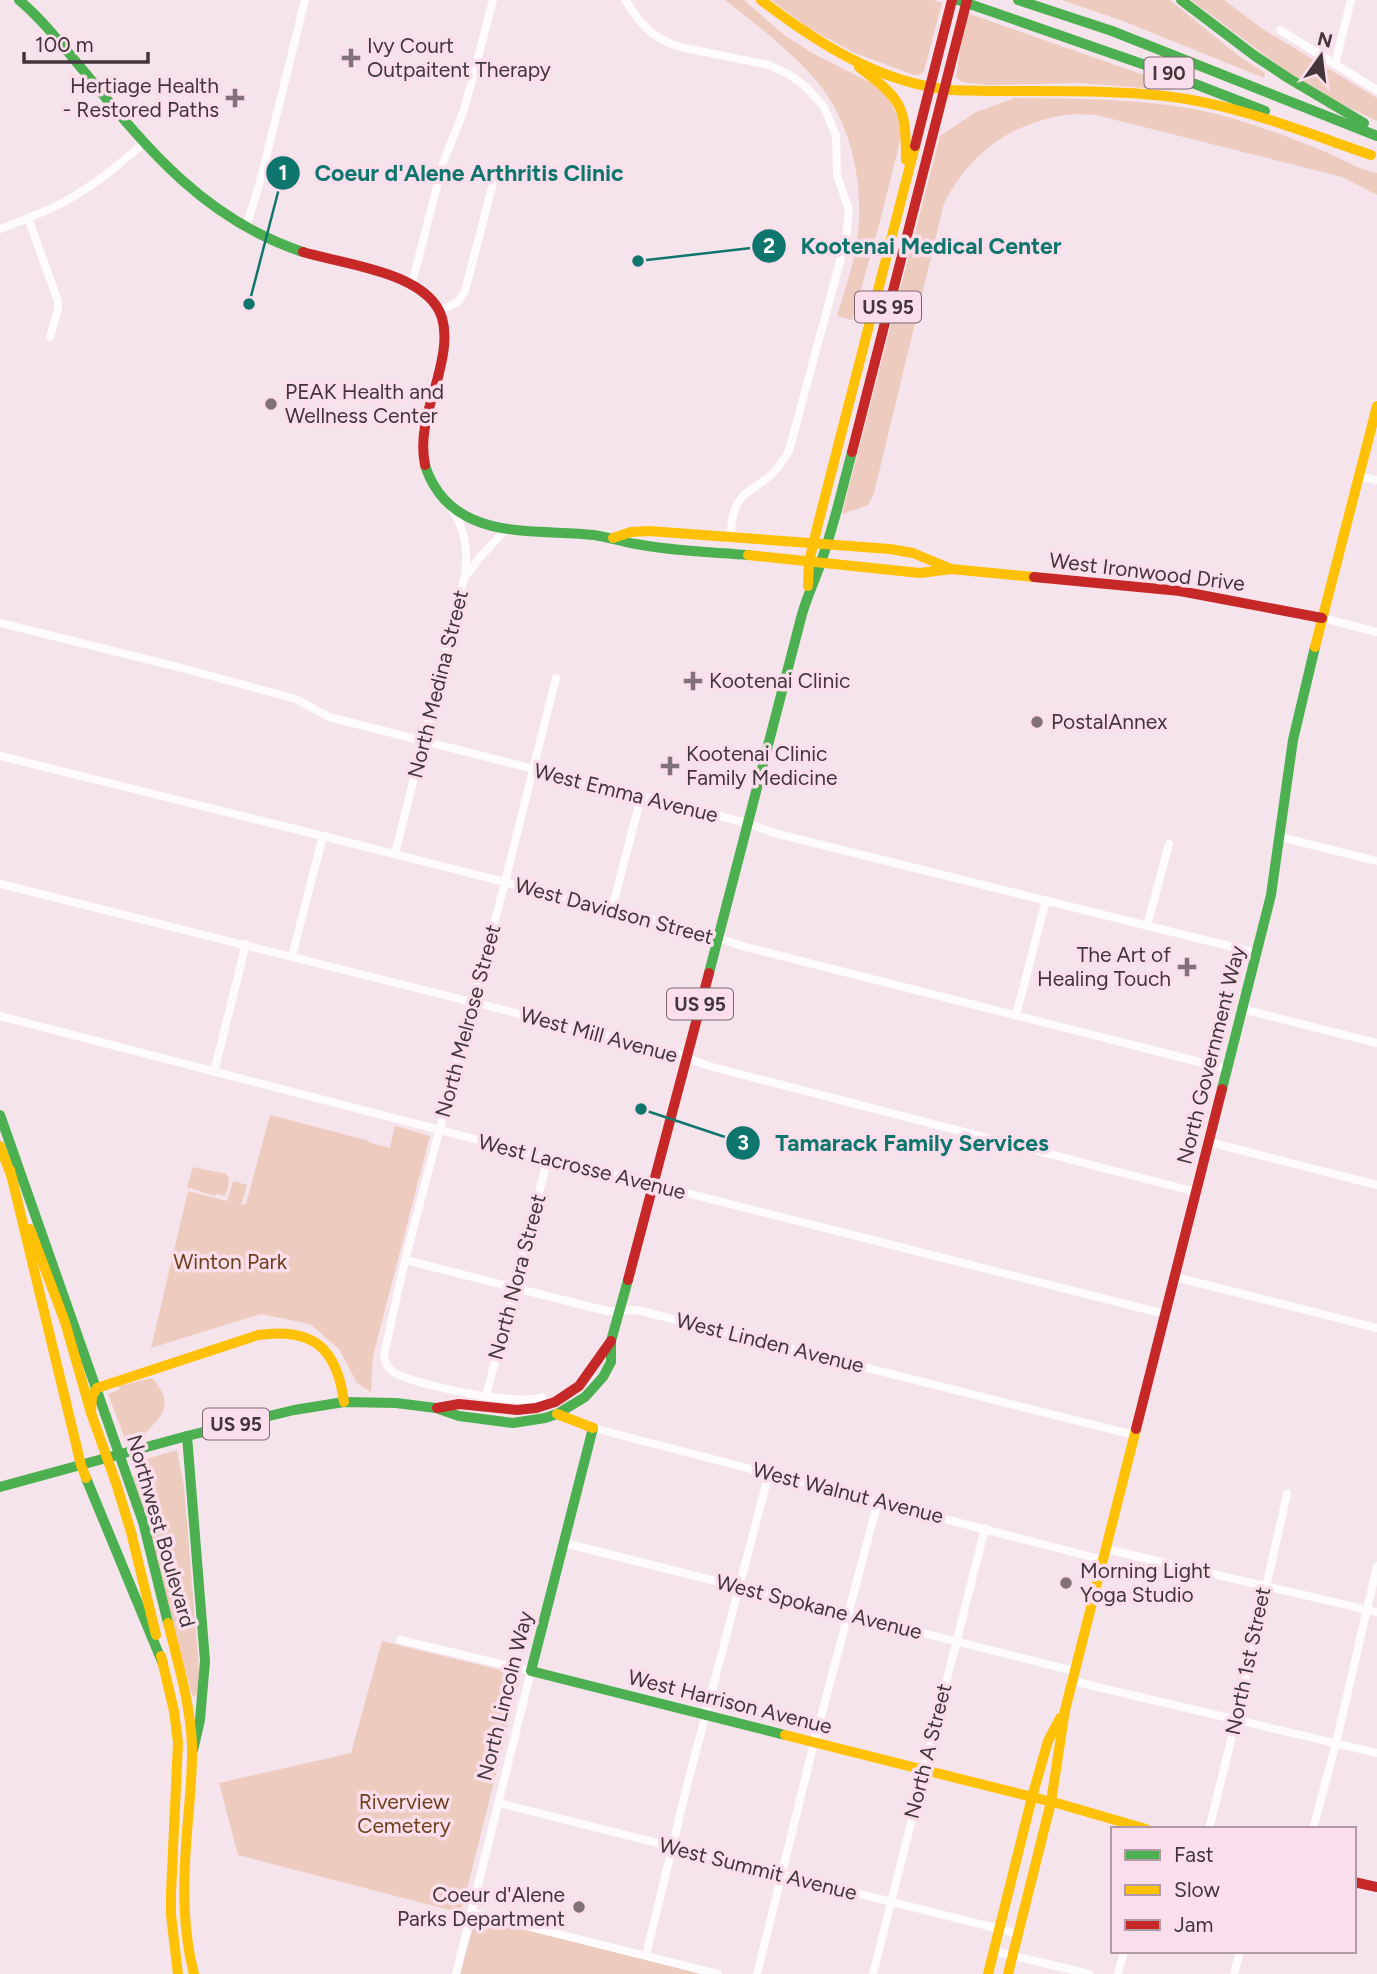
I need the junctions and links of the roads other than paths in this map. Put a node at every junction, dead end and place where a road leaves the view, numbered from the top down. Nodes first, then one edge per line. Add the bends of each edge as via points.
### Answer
1 (19, 0) edge
2 (305, 0) edge
3 (493, 0) edge
4 (625, 0) edge
5 (761, 0) edge
6 (955, 0) edge
7 (967, 0) edge
8 (1018, 0) edge
9 (1181, 0) edge
10 (1351, 0) edge
11 (1280, 30) dead end
12 (832, 47) junction
13 (1335, 64) junction
14 (930, 87) junction
15 (944, 88) junction
16 (1377, 90) edge
17 (1377, 133) edge
18 (144, 144) junction
19 (1374, 156) edge
20 (493, 183) dead end
21 (905, 185) junction
22 (27, 218) junction
23 (244, 226) junction
24 (0, 229) edge
25 (412, 283) junction
26 (440, 311) junction
27 (50, 337) dead end
28 (1377, 406) edge
29 (1359, 476) junction
30 (1377, 480) edge
31 (450, 505) junction
32 (507, 528) junction
33 (731, 537) junction
34 (613, 538) junction
35 (813, 544) junction
36 (827, 544) junction
37 (809, 562) junction
38 (821, 563) junction
39 (951, 569) junction
40 (464, 578) junction
41 (807, 593) junction
42 (1322, 618) junction
43 (0, 623) edge
44 (1377, 632) edge
45 (556, 678) dead end
46 (423, 741) junction
47 (0, 756) edge
48 (534, 769) junction
49 (641, 797) junction
50 (747, 824) junction
51 (323, 836) junction
52 (1280, 837) junction
53 (1169, 844) dead end
54 (396, 854) junction
55 (1377, 861) edge
56 (505, 882) junction
57 (0, 884) edge
58 (1046, 900) junction
59 (612, 909) junction
60 (1147, 926) junction
61 (717, 938) junction
62 (246, 944) junction
63 (1257, 953) junction
64 (292, 956) junction
65 (474, 1002) junction
66 (1242, 1009) junction
67 (1016, 1015) junction
68 (0, 1016) edge
69 (1377, 1043) edge
70 (687, 1058) junction
71 (1227, 1069) junction
72 (214, 1072) junction
73 (0, 1115) edge
74 (439, 1130) junction
75 (1209, 1142) junction
76 (0, 1146) edge
77 (548, 1158) junction
78 (9, 1170) junction
79 (653, 1185) junction
80 (1377, 1185) edge
81 (1196, 1192) junction
82 (405, 1260) junction
83 (1175, 1277) junction
84 (514, 1289) junction
85 (620, 1311) junction
86 (1165, 1314) junction
87 (1377, 1328) edge
88 (611, 1341) junction
89 (97, 1388) junction
90 (486, 1396) junction
91 (542, 1397) dead end
92 (585, 1398) junction
93 (344, 1402) junction
94 (436, 1408) junction
95 (91, 1413) junction
96 (557, 1414) junction
97 (593, 1428) junction
98 (1134, 1435) junction
99 (187, 1436) junction
100 (81, 1465) junction
101 (769, 1473) junction
102 (0, 1487) edge
103 (1287, 1494) dead end
104 (878, 1501) junction
105 (985, 1528) junction
106 (564, 1543) junction
107 (1104, 1554) junction
108 (1377, 1566) edge
109 (1265, 1586) junction
110 (740, 1587) junction
111 (1367, 1610) junction
112 (1377, 1612) edge
113 (848, 1615) junction
114 (400, 1640) dead end
115 (956, 1641) junction
116 (163, 1664) junction
117 (531, 1671) junction
118 (1073, 1676) junction
119 (1065, 1710) junction
120 (706, 1715) junction
121 (1236, 1720) junction
122 (814, 1743) junction
123 (1336, 1743) junction
124 (193, 1750) junction
125 (1377, 1753) edge
126 (923, 1770) junction
127 (1032, 1797) junction
128 (1051, 1802) junction
129 (499, 1803) junction
130 (1139, 1827) edge
131 (1209, 1827) edge
132 (1314, 1827) edge
133 (673, 1847) junction
134 (781, 1874) junction
135 (1356, 1882) edge
136 (1377, 1887) edge
137 (891, 1902) junction
138 (471, 1912) junction
139 (999, 1928) junction
140 (1018, 1934) junction
141 (994, 1951) junction
142 (1123, 1953) edge
143 (1239, 1953) edge
144 (646, 1955) junction
145 (1013, 1955) junction
146 (178, 1974) edge
147 (194, 1974) edge
148 (456, 1974) edge
149 (718, 1974) edge
150 (757, 1974) edge
151 (873, 1974) edge
152 (988, 1974) edge
153 (1008, 1974) edge
154 (1089, 1974) edge
155 (1118, 1974) edge
156 (1234, 1974) edge

1 - 18 main road
2 - 23 street via 261,178
3 - 25 street
4 - 33 street via 645,28 667,43 769,65 790,75 824,107 836,136 837,175 849,222 834,288 789,451 773,473 738,500
5 - 12 main road
6 - 14 main road, US 95
6 - 19 main road, I 90 via 1200,84
7 - 15 main road, US 95
8 - 17 main road, I 90 via 1112,30
9 - 17 main road via 1288,78
10 - 13 street
11 - 13 street
12 - 14 main road via 883,72
12 - 21 main road via 889,90 902,107
13 - 16 street
14 - 15 main road
14 - 21 main road, US 95
15 - 19 main road, I 90 via 1169,97 1239,111
15 - 36 main road, US 95
18 - 22 street via 80,193
18 - 23 main road via 182,183
20 - 26 street via 465,291 458,302
21 - 35 main road, US 95
22 - 24 street
22 - 27 street via 58,301
23 - 25 main road via 288,247
25 - 26 main road
26 - 31 main road, West Ironwood Drive via 444,349 422,448 430,481
28 - 29 main road, North Government Way
29 - 30 street
29 - 42 main road, North Government Way
31 - 32 main road, West Ironwood Drive via 472,518
31 - 40 street via 465,535
32 - 34 main road, West Ironwood Drive
32 - 40 street, North Medina Street
33 - 34 main road, West Ironwood Drive via 631,531
33 - 35 main road, West Ironwood Drive
34 - 37 main road, West Ironwood Drive via 638,545
35 - 36 main road, West Ironwood Drive
35 - 37 main road, US 95
36 - 38 main road, US 95
36 - 39 main road, West Ironwood Drive via 913,553
37 - 38 main road, West Ironwood Drive
37 - 41 main road, US 95
38 - 39 main road, West Ironwood Drive via 920,573
38 - 41 main road, US 95
39 - 42 main road, West Ironwood Drive via 1180,591
40 - 46 street, North Medina Street
41 - 50 main road, US 95
42 - 44 street, West Ironwood Drive
42 - 52 main road, North Government Way via 1293,740
43 - 46 street, West Emma Avenue via 296,699 330,717
45 - 48 street, North Melrose Street
46 - 48 street, West Emma Avenue
46 - 54 street, North Medina Street
47 - 51 street, West Davidson Street
48 - 49 street, West Emma Avenue
48 - 56 street, North Melrose Street
49 - 50 street, West Emma Avenue
49 - 59 street
50 - 58 street, West Emma Avenue
50 - 61 main road, US 95
51 - 54 street, West Davidson Street
51 - 64 street
52 - 55 street
52 - 63 main road, North Government Way
53 - 60 street
54 - 56 street, West Davidson Street
56 - 59 street, West Davidson Street
56 - 65 street, North Melrose Street
57 - 62 street, West Mill Avenue
58 - 60 street, West Emma Avenue
58 - 67 street
59 - 61 street, West Davidson Street
60 - 63 street, West Emma Avenue
61 - 67 street, West Davidson Street
61 - 70 main road, US 95
62 - 64 street, West Mill Avenue
62 - 72 street
63 - 66 main road, North Government Way
64 - 65 street, West Mill Avenue
65 - 70 street, West Mill Avenue
65 - 74 street, North Melrose Street
66 - 69 street
66 - 71 main road, North Government Way
67 - 71 street, West Davidson Street
68 - 72 street, West Lacrosse Avenue
70 - 79 main road, US 95
70 - 81 street, West Mill Avenue
71 - 75 main road, North Government Way
72 - 74 street, West Lacrosse Avenue
73 - 89 main road, Northwest Boulevard
74 - 77 street, West Lacrosse Avenue
74 - 82 street, North Melrose Street
75 - 80 street
75 - 81 main road, North Government Way
76 - 78 main road, Northwest Boulevard
77 - 79 street, West Lacrosse Avenue
77 - 84 street, North Nora Street
78 - 95 main road, Northwest Boulevard via 65,1322
78 - 100 main road
79 - 85 main road, US 95
79 - 86 street, West Lacrosse Avenue
81 - 83 main road, North Government Way
82 - 84 street, West Linden Avenue
82 - 90 street, North Melrose Street via 385,1364 402,1376
83 - 86 main road, North Government Way
83 - 87 street
84 - 85 street, West Linden Avenue
84 - 90 street, North Nora Street
85 - 88 main road, US 95
85 - 98 street, West Linden Avenue via 640,1311
86 - 98 main road, North Government Way
88 - 92 main road, US 95 via 611,1362
88 - 94 main road, US 95 via 579,1387 549,1405 529,1410 457,1404
89 - 93 main road via 258,1335 280,1332 304,1336 326,1351 344,1384
89 - 95 main road via 91,1395
89 - 124 main road, Northwest Boulevard via 143,1522 186,1696
90 - 91 street
92 - 96 main road, US 95
92 - 97 main road via 584,1412
93 - 94 main road, US 95
93 - 99 main road, US 95
94 - 96 main road, US 95 via 513,1423
95 - 116 main road, Northwest Boulevard via 131,1532
96 - 97 main road
97 - 101 street, West Walnut Avenue
97 - 106 main road, North Lincoln Way
98 - 107 main road, North Government Way
99 - 100 main road, US 95
99 - 124 main road via 205,1661
100 - 102 main road, US 95
100 - 116 main road
101 - 104 street, West Walnut Avenue
101 - 110 street
103 - 109 street, North 1st Street
104 - 105 street, West Walnut Avenue
104 - 113 street
105 - 107 street, West Walnut Avenue
105 - 115 street, North A Street
106 - 110 street, West Spokane Avenue
106 - 117 main road, North Lincoln Way
107 - 109 street, West Walnut Avenue
107 - 118 main road, North Government Way
108 - 111 street
109 - 111 street, West Walnut Avenue
109 - 121 street, North 1st Street
110 - 113 street, West Spokane Avenue
110 - 120 street
111 - 112 street, West Walnut Avenue
111 - 123 street
113 - 115 street, West Spokane Avenue
113 - 122 street
114 - 117 street, West Harrison Avenue
115 - 118 street, West Spokane Avenue
115 - 126 street, North A Street
116 - 146 main road, Northwest Boulevard via 178,1744 171,1893
117 - 120 main road, West Harrison Avenue
117 - 129 street, North Lincoln Way
118 - 119 main road, North Government Way
118 - 121 street, West Spokane Avenue
119 - 127 main road, North Government Way via 1048,1741
119 - 128 main road, North Government Way
120 - 122 main road, West Harrison Avenue
120 - 133 street
121 - 123 street, West Spokane Avenue
121 - 131 street, North 1st Street
122 - 126 main road, West Harrison Avenue
122 - 134 street
123 - 125 street, West Spokane Avenue
123 - 132 street
124 - 147 main road, Northwest Boulevard via 184,1893
126 - 127 main road, West Harrison Avenue
126 - 137 street, North A Street
127 - 128 main road, West Harrison Avenue
127 - 139 main road, North Government Way
128 - 130 main road, West Harrison Avenue
128 - 140 main road, North Government Way
129 - 133 street, West Summit Avenue
129 - 138 street, North Lincoln Way
133 - 134 street, West Summit Avenue
133 - 144 street
134 - 137 street, West Summit Avenue
134 - 150 street
135 - 136 main road
137 - 139 street, West Summit Avenue
137 - 151 street, North A Street
138 - 144 street
138 - 148 street, North Lincoln Way
139 - 140 street, West Summit Avenue
139 - 141 main road, North Government Way
140 - 145 main road, North Government Way
141 - 145 street
141 - 152 main road, North Government Way
142 - 155 street
143 - 156 street
144 - 149 street
145 - 153 main road, North Government Way
145 - 154 street

